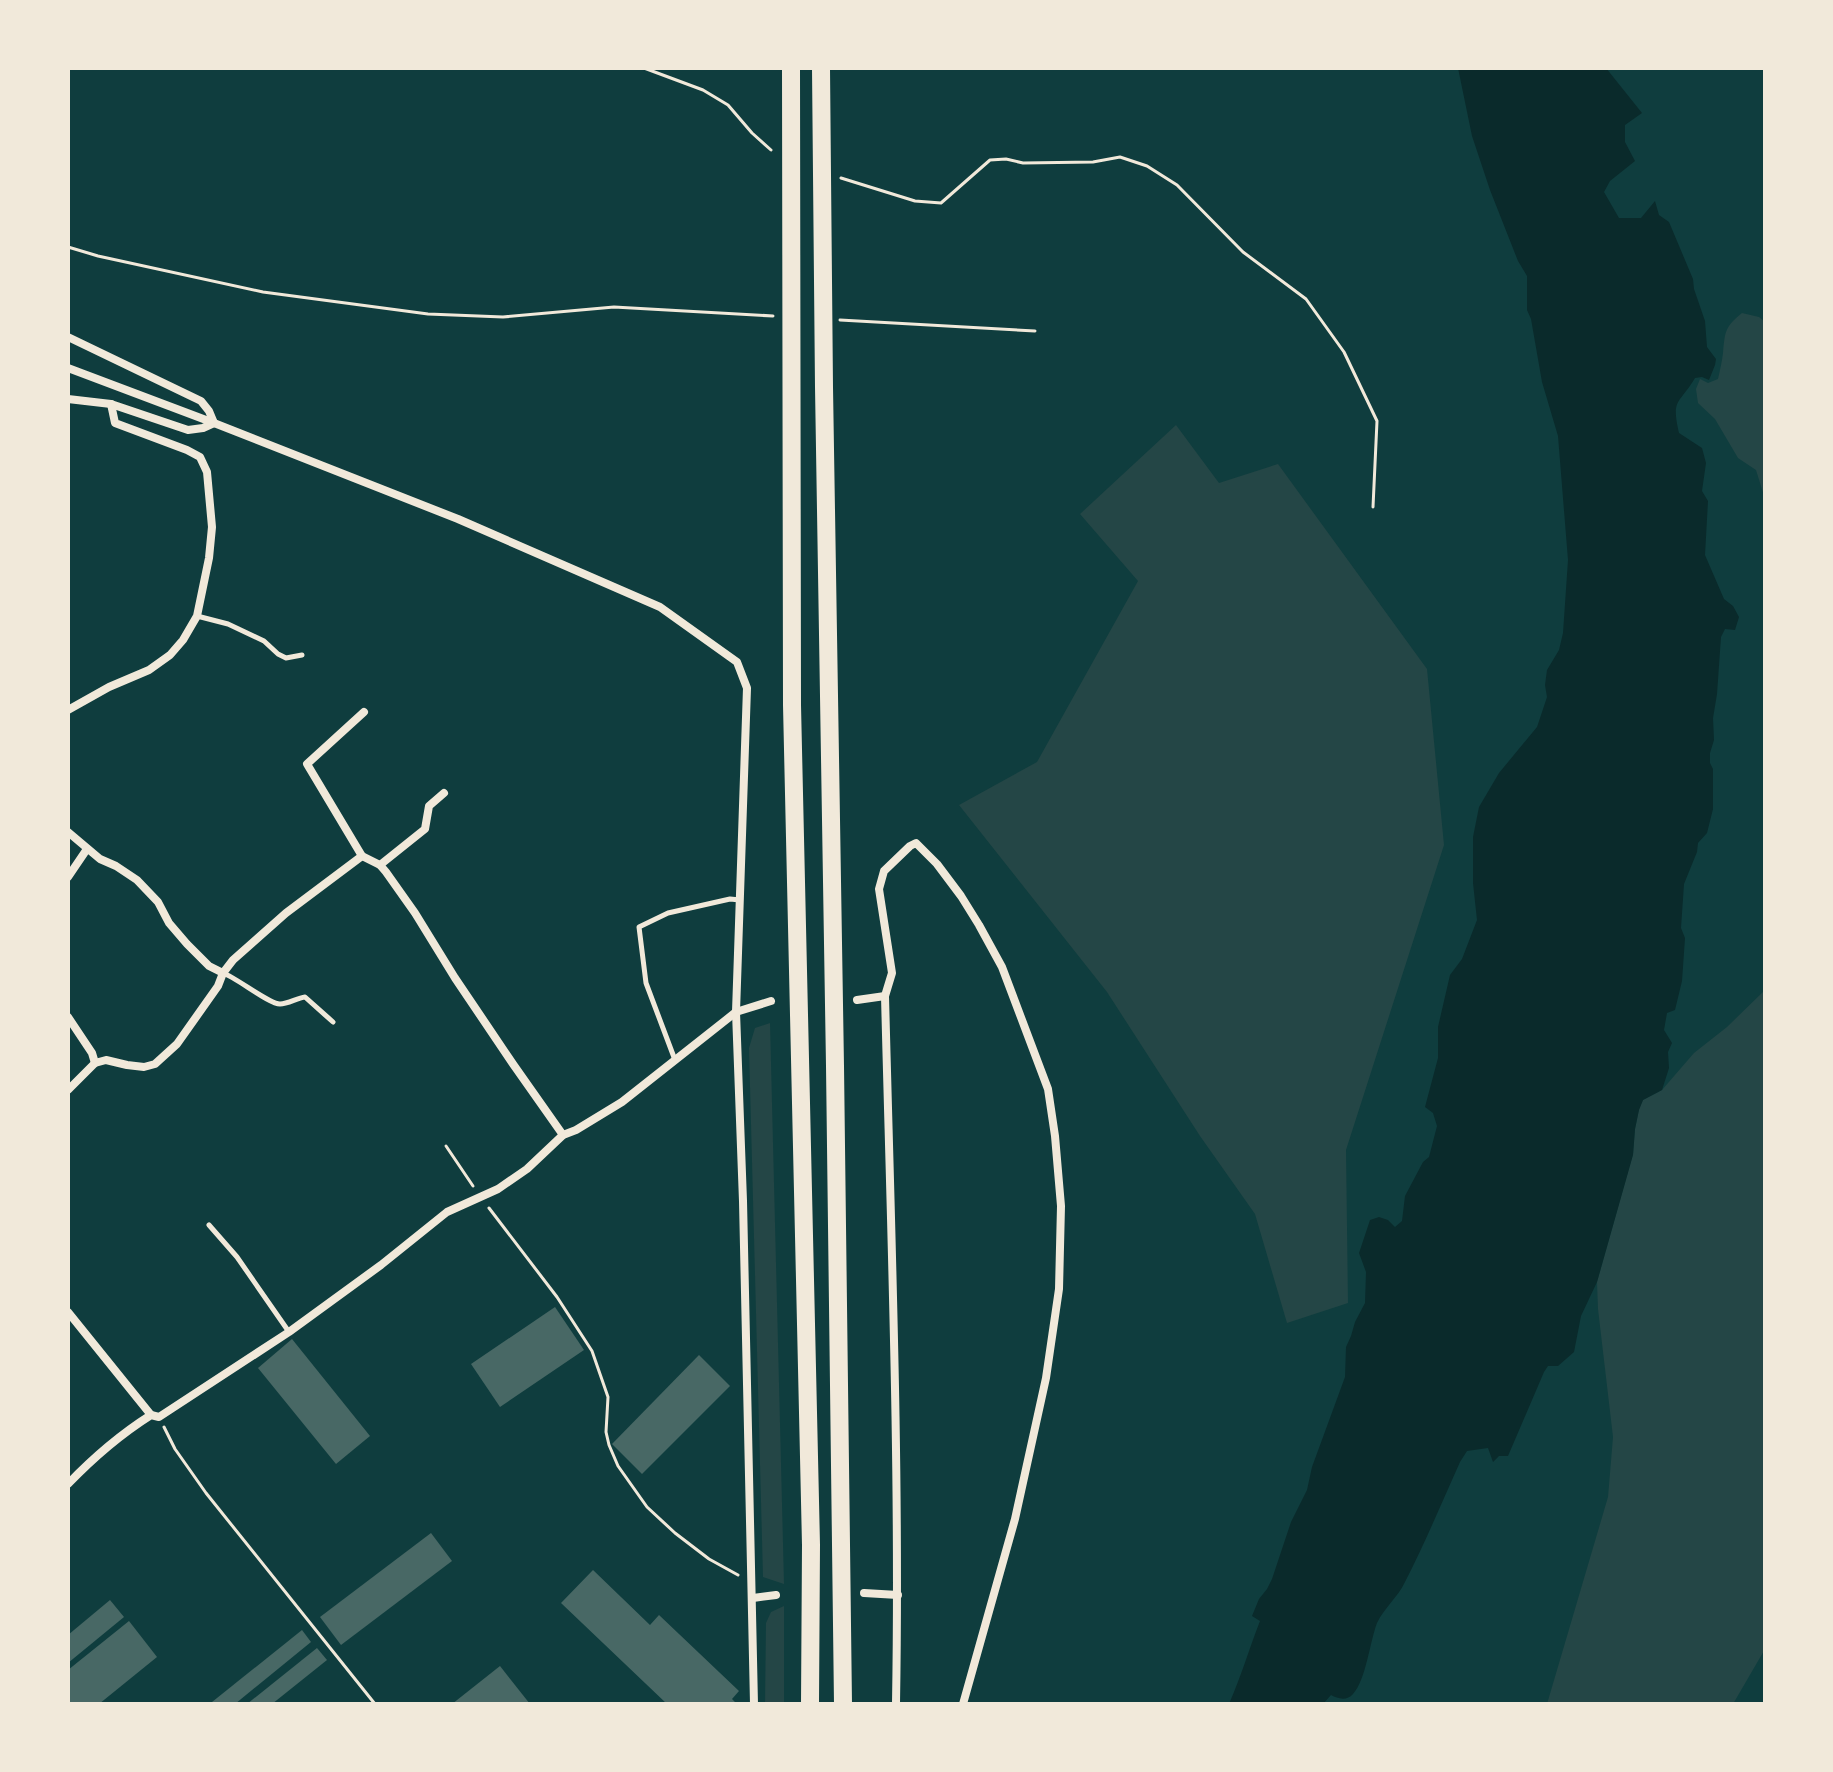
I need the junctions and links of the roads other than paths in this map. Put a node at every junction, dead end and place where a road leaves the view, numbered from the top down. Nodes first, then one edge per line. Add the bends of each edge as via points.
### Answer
1 (791, 68) edge
2 (821, 68) edge
3 (68, 337) edge
4 (68, 368) edge
5 (68, 399) edge
6 (111, 404) junction
7 (214, 423) junction
8 (197, 616) junction
9 (302, 655) dead end
10 (68, 710) edge
11 (364, 712) dead end
12 (444, 793) dead end
13 (68, 832) edge
14 (87, 849) junction
15 (362, 856) junction
16 (380, 865) junction
17 (68, 877) edge
18 (740, 900) junction
19 (223, 973) junction
20 (885, 996) junction
21 (857, 1000) dead end
22 (771, 1001) dead end
23 (736, 1012) junction
24 (68, 1017) edge
25 (333, 1022) dead end
26 (675, 1061) junction
27 (95, 1063) junction
28 (68, 1090) edge
29 (563, 1135) junction
30 (209, 1225) dead end
31 (68, 1312) edge
32 (289, 1332) junction
33 (155, 1416) junction
34 (68, 1484) edge
35 (864, 1593) dead end
36 (776, 1595) dead end
37 (898, 1595) junction
38 (753, 1598) junction
39 (754, 1704) edge
40 (810, 1704) edge
41 (843, 1704) edge
42 (896, 1704) edge
43 (963, 1704) edge

1 - 40 highway via 792,705
2 - 41 highway
3 - 7 street via 201,401
4 - 7 street
5 - 6 street
6 - 7 street via 188,430
6 - 8 street via 115,423 187,450 200,457 207,472 212,527
7 - 18 street via 458,519 660,607 737,662 747,688
8 - 9 lane via 228,624 286,658
8 - 10 street via 170,655
11 - 15 street via 307,764
12 - 16 street via 429,806 425,829
13 - 14 street
14 - 17 street
14 - 19 street via 137,880 187,944
15 - 16 street
15 - 19 street via 286,913
16 - 29 street
18 - 23 street
18 - 26 lane via 668,913 639,927 646,983
19 - 25 lane via 274,1003 305,997
19 - 27 street via 177,1044 155,1064
20 - 21 street
20 - 37 street
20 - 43 street via 892,973 879,889 884,871 916,843 961,896 1002,967 1048,1089 1061,1206 1059,1289 1046,1378 1015,1519
22 - 23 street
23 - 26 street
23 - 38 street
24 - 27 street
26 - 29 street via 622,1102
27 - 28 street
29 - 32 street via 527,1169 447,1212
30 - 32 lane
31 - 33 street
32 - 33 street
33 - 34 street
35 - 37 street
36 - 38 street
37 - 42 street
38 - 39 street

